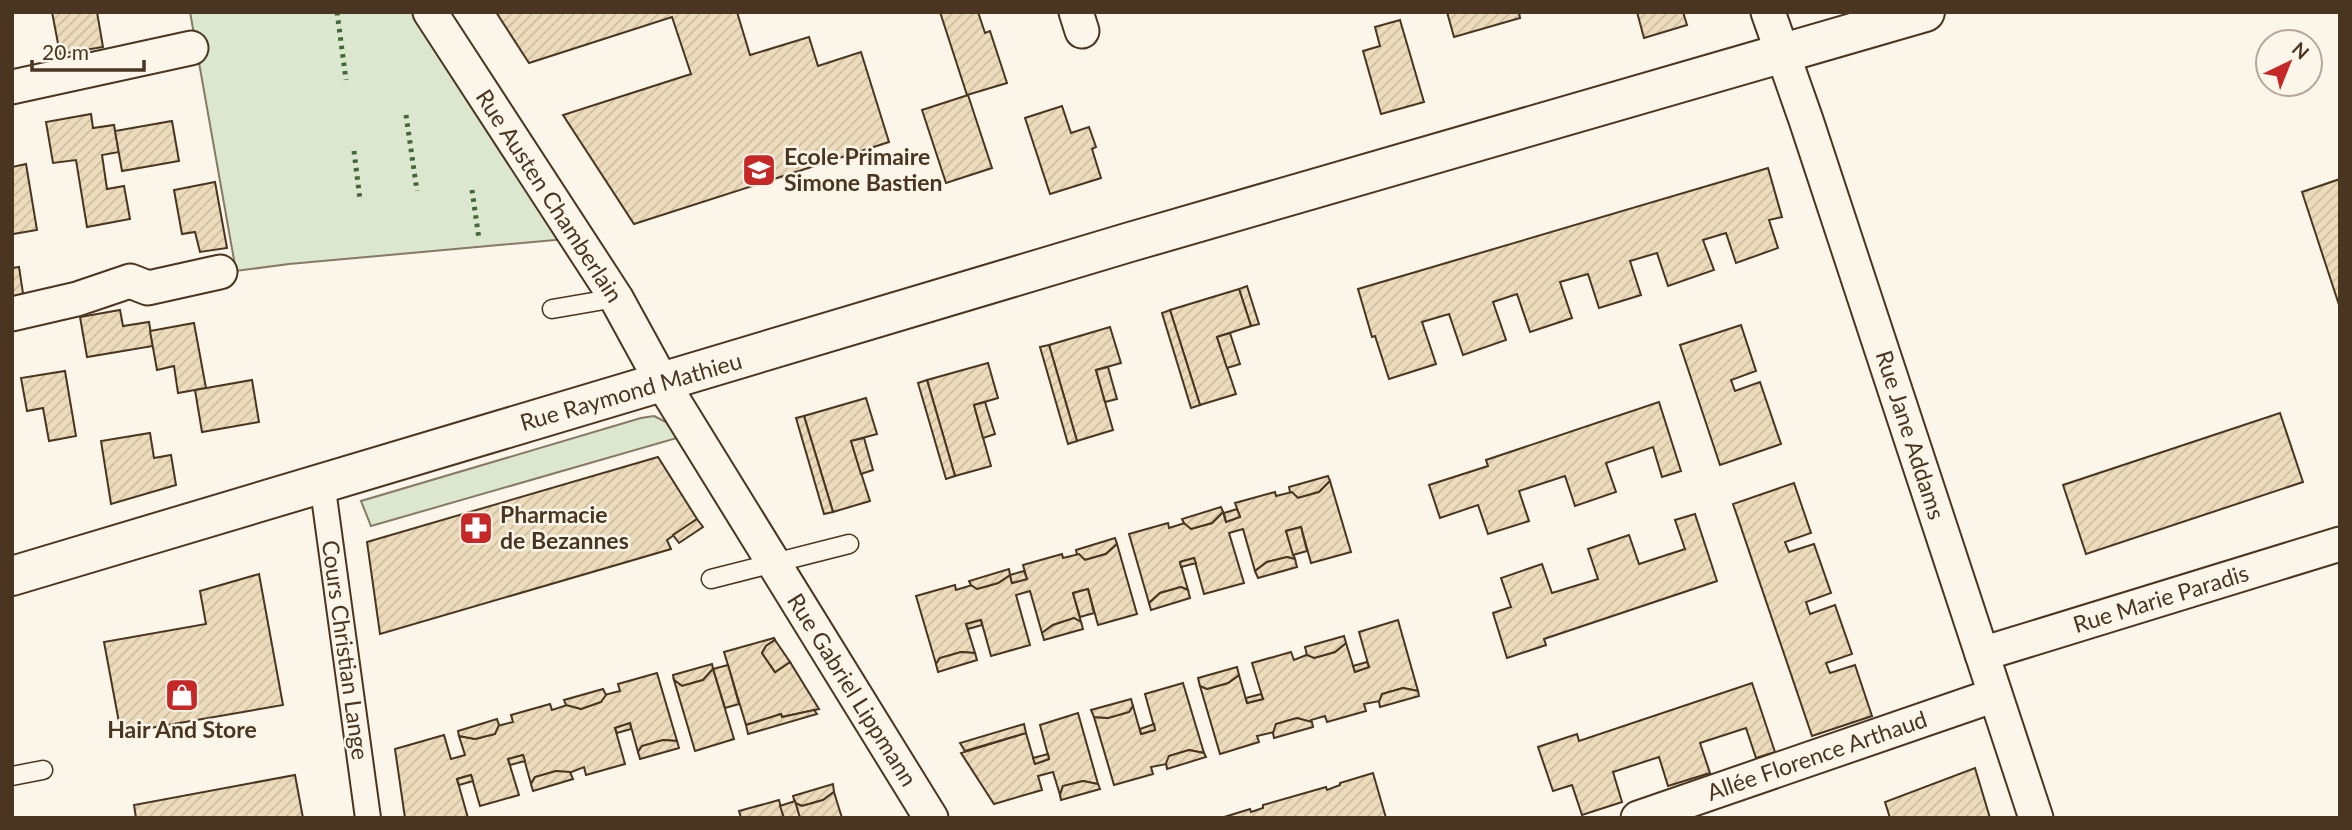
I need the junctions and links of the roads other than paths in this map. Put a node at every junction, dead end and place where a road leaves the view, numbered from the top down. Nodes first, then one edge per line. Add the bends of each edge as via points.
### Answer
1 (430, 12) edge
2 (1768, 12) edge
3 (1926, 12) edge
4 (191, 48) dead end
5 (1784, 53) junction
6 (12, 87) edge
7 (220, 272) dead end
8 (616, 298) junction
9 (552, 309) dead end
10 (12, 314) edge
11 (663, 382) junction
12 (321, 482) junction
13 (849, 544) dead end
14 (2340, 544) edge
15 (773, 562) junction
16 (12, 576) edge
17 (711, 579) dead end
18 (1982, 654) junction
19 (1995, 695) junction
20 (43, 771) dead end
21 (12, 776) edge
22 (368, 818) edge
23 (931, 818) edge
24 (1638, 818) edge
25 (2036, 818) edge

1 - 8 street, Rue Austen Chamberlain
2 - 5 street, Rue Jane Addams
3 - 5 street, Rue Raymond Mathieu
4 - 6 street
5 - 11 street, Rue Raymond Mathieu
5 - 18 street, Rue Jane Addams
7 - 10 street via 148,288 130,281
8 - 9 lane
8 - 11 street, Rue Austen Chamberlain
11 - 12 street, Rue Raymond Mathieu
11 - 15 street, Rue Gabriel Lippmann
12 - 16 street, Rue Raymond Mathieu
12 - 22 street, Cours Christian Lange
13 - 15 lane, Rue Gabriel Lippmann
14 - 18 street, Rue Marie Paradis
15 - 17 lane, Rue Gabriel Lippmann
15 - 23 street, Rue Gabriel Lippmann
18 - 19 street, Rue Jane Addams
19 - 24 street, Allée Florence Arthaud
19 - 25 street, Rue Jane Addams
20 - 21 lane

